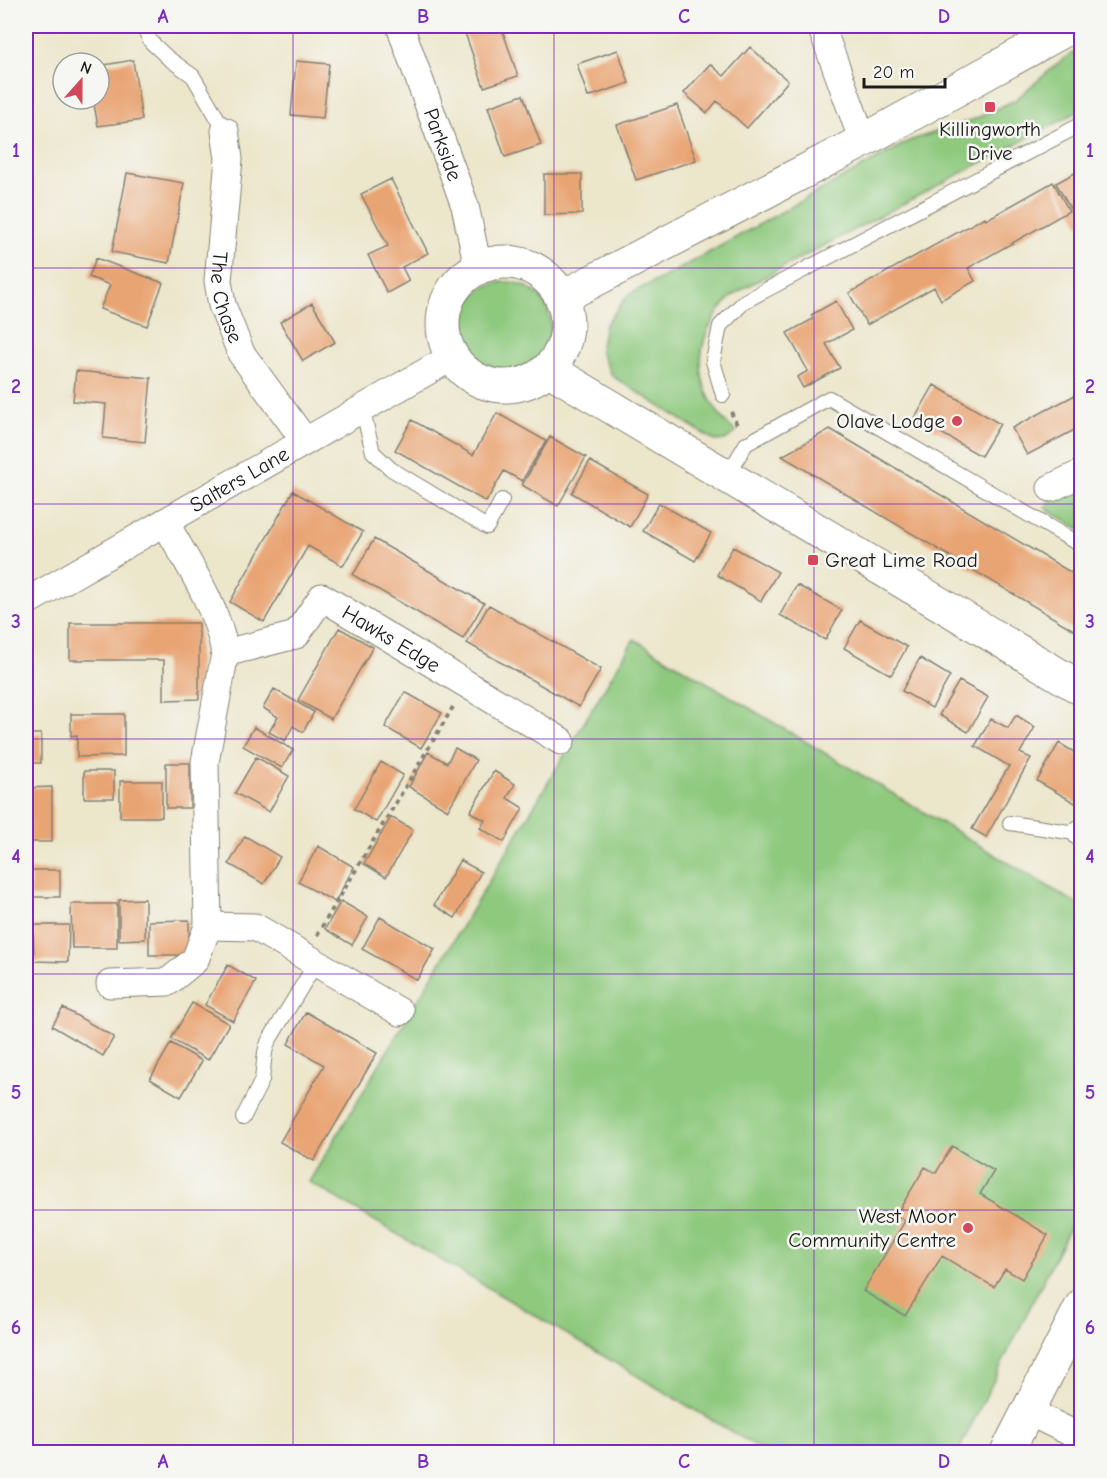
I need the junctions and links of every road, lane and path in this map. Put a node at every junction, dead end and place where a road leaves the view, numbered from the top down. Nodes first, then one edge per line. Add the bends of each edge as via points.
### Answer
1 (143, 26) edge
2 (400, 26) edge
3 (820, 26) edge
4 (1072, 26) edge
5 (1082, 124) edge
6 (225, 131) joint
7 (863, 141) junction
8 (478, 267) junction
9 (562, 297) junction
10 (452, 357) junction
11 (548, 369) junction
12 (723, 395) joint
13 (362, 408) junction
14 (305, 441) junction
15 (746, 444) junction
16 (1082, 473) edge
17 (727, 476) junction
18 (1051, 488) dead end
19 (502, 500) dead end
20 (165, 522) junction
21 (1082, 546) edge
22 (26, 602) edge
23 (225, 653) junction
24 (467, 684) junction
25 (1082, 689) edge
26 (561, 741) dead end
27 (1010, 823) dead end
28 (1081, 833) edge
29 (208, 926) junction
30 (310, 960) junction
31 (110, 984) dead end
32 (400, 1012) dead end
33 (243, 1118) dead end
34 (1082, 1305) edge
35 (1027, 1411) junction
36 (1082, 1438) edge
37 (1007, 1452) edge

1 - 6 lane via 151,42 193,76
2 - 8 street, Parkside via 465,206
3 - 7 street
4 - 7 main road
5 - 12 lane via 745,301 720,326 712,361
6 - 14 street, The Chase via 229,159 218,282 222,305 241,353
7 - 9 main road
8 - 9 main road via 499,261 526,265 545,276
8 - 10 main road via 454,288 444,307 444,337
9 - 11 main road via 566,340
10 - 11 main road via 463,370 481,381 502,386 530,381
10 - 13 street, Salters Lane
11 - 17 main road
12 - 15 path
13 - 14 street, Salters Lane
13 - 19 lane via 373,452 391,469 487,527
14 - 20 street, Salters Lane
15 - 17 lane
15 - 21 lane via 829,398
16 - 18 street
17 - 25 main road
20 - 22 street, Salters Lane
20 - 23 street via 209,603
23 - 24 street, Hawks Edge via 296,635 322,597
23 - 29 street via 205,762
24 - 26 street, Hawks Edge
24 - 30 path
27 - 28 lane
29 - 30 street via 255,927
29 - 31 street via 195,960 168,982
30 - 32 street
30 - 33 lane via 268,1042 262,1080
34 - 35 main road
35 - 36 street
35 - 37 main road

